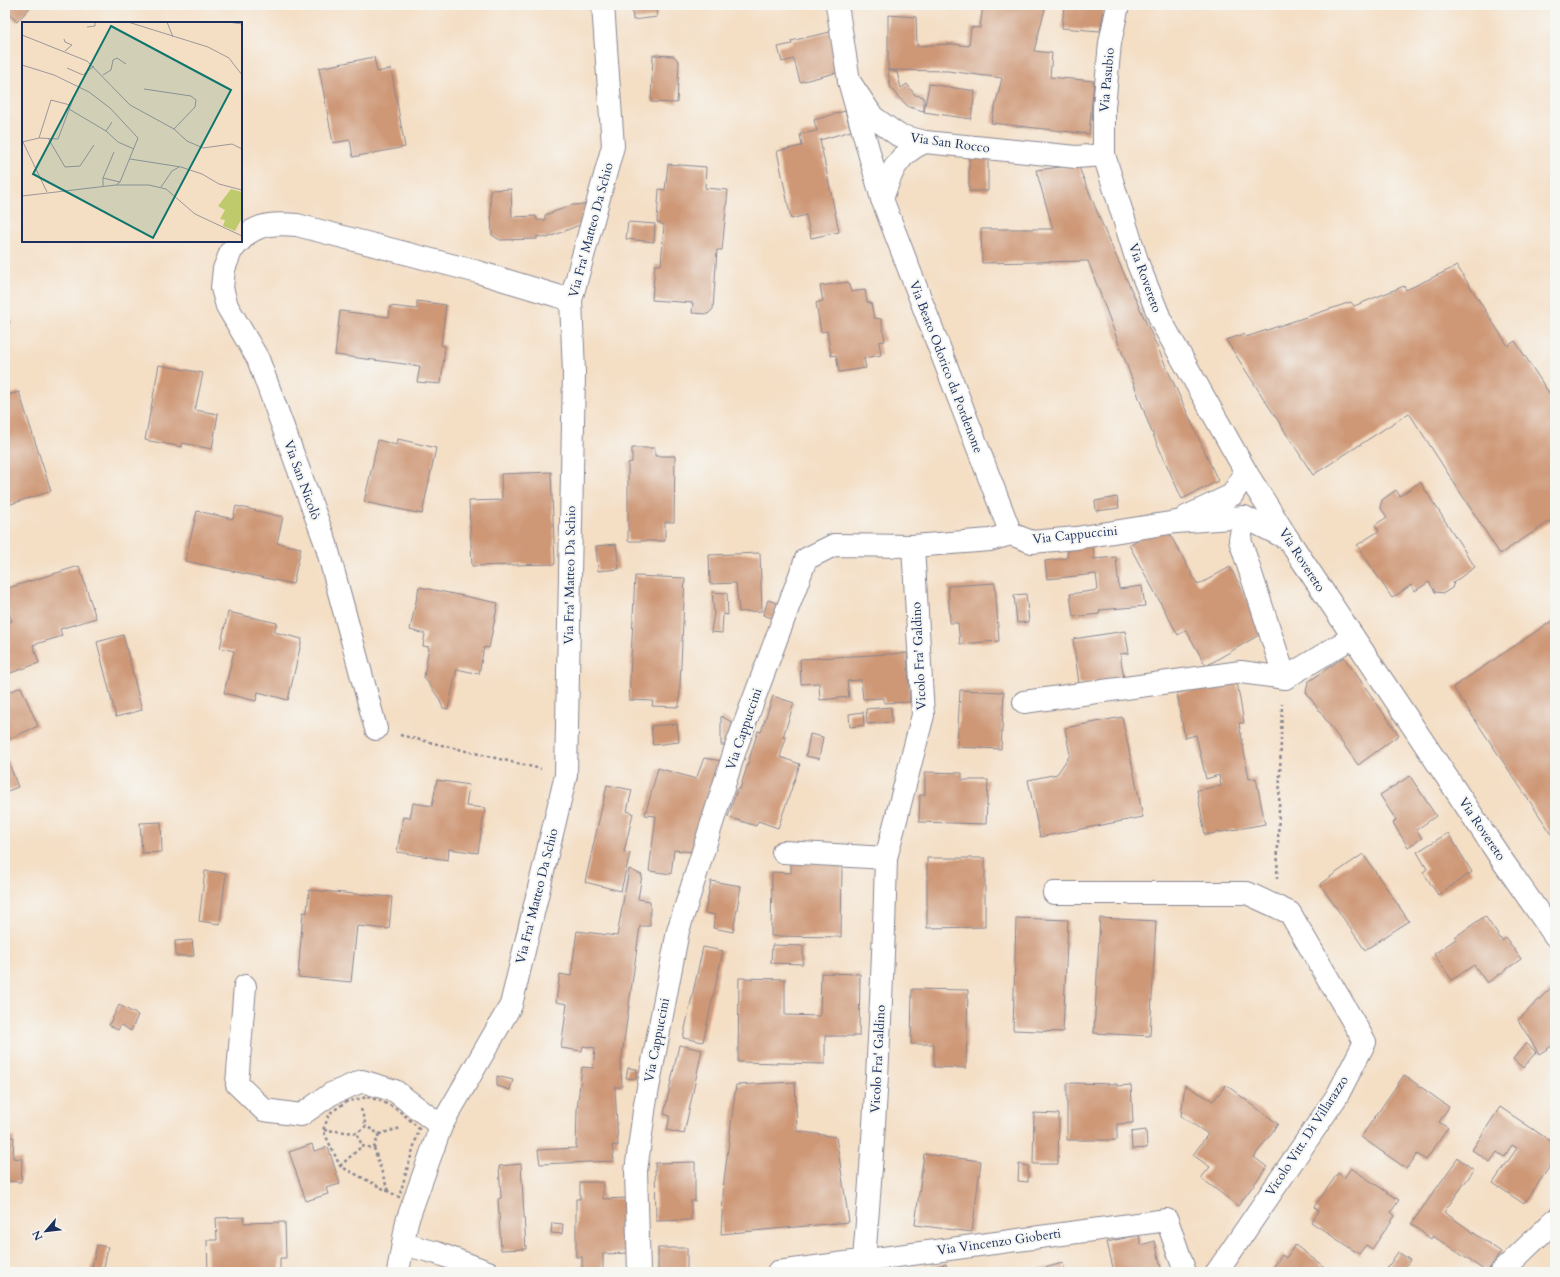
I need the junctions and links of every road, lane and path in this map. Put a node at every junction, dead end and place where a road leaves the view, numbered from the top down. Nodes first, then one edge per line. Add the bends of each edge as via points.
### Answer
1 (603, 5) edge
2 (837, 5) edge
3 (1118, 5) edge
4 (849, 81) junction
5 (925, 142) junction
6 (1104, 155) junction
7 (882, 199) junction
8 (242, 239) edge
9 (238, 242) edge
10 (571, 300) junction
11 (1246, 472) junction
12 (1244, 517) junction
13 (1176, 522) junction
14 (1011, 534) junction
15 (1288, 539) junction
16 (913, 546) junction
17 (1353, 637) junction
18 (1285, 678) junction
19 (1024, 702) dead end
20 (376, 729) joint
21 (566, 775) junction
22 (783, 852) dead end
23 (886, 858) junction
24 (1054, 893) dead end
25 (1277, 907) junction
26 (1555, 936) edge
27 (245, 986) dead end
28 (358, 1099) junction
29 (415, 1125) junction
30 (366, 1126) junction
31 (441, 1126) junction
32 (323, 1130) junction
33 (357, 1133) junction
34 (379, 1134) junction
35 (362, 1146) junction
36 (374, 1148) junction
37 (340, 1166) junction
38 (388, 1191) junction
39 (1555, 1220) edge
40 (403, 1244) junction
41 (864, 1260) junction
42 (829, 1268) edge
43 (398, 1272) edge
44 (488, 1272) edge
45 (639, 1272) edge
46 (778, 1272) edge
47 (1185, 1272) edge
48 (1217, 1272) edge
49 (1501, 1272) edge

1 - 10 street, Via Fra' Matteo Da Schio via 613,146
2 - 4 street, Via San Rocco
3 - 6 street, Via Pasubio via 1110,43 1105,93
4 - 5 street, Via San Rocco via 873,117 898,135
4 - 7 street, Via Beato Odorico da Pordenone
5 - 6 street, Via San Rocco via 1076,157
5 - 7 street via 912,147 901,156 888,179
6 - 11 street, Via Rovereto via 1138,264 1160,321
7 - 14 street, Via Beato Odorico da Pordenone
8 - 10 street, Via San Nicolò via 260,227 278,223 297,225 478,272
9 - 20 street, Via San Nicolò via 231,251 224,269 222,288 227,306 258,359 326,544
10 - 21 street, Via Fra' Matteo Da Schio via 574,373
11 - 13 street, Via Cappuccini via 1232,495
11 - 15 street, Via Rovereto
12 - 13 street, Via Cappuccini
12 - 15 street
12 - 18 street via 1240,540
13 - 14 street, Via Cappuccini via 1076,538 1032,542
14 - 16 street, Via Cappuccini via 990,540
15 - 17 street, Via Rovereto
16 - 23 street, Vicolo Fra' Galdino via 923,716
16 - 45 street, Via Cappuccini via 834,545 806,559 736,747 678,931 645,1104 636,1171
17 - 18 street
17 - 26 street, Via Rovereto
18 - 19 street via 1240,672
18 - 25 path via 1281,712
20 - 21 path
21 - 31 street, Via Fra' Matteo Da Schio via 511,1005
22 - 23 street
23 - 41 street, Vicolo Fra' Galdino via 876,1103
24 - 25 street, Vicolo Vitt. Di Villarazzo via 1247,893
25 - 48 street, Vicolo Vitt. Di Villarazzo via 1290,913 1365,1042 1337,1096
27 - 31 street via 237,1084 264,1110 301,1115 331,1094 362,1081 395,1092
28 - 29 path via 367,1096 385,1100
28 - 30 path
28 - 32 path via 346,1102 330,1113
29 - 34 path
29 - 38 path via 418,1137 398,1197
30 - 33 path
30 - 34 path
31 - 40 street, Via Fra' Matteo Da Schio via 407,1221
32 - 33 path
32 - 37 path
33 - 35 path
34 - 36 path
35 - 36 path
35 - 37 path
36 - 38 path
37 - 38 path
39 - 49 street
40 - 43 street, Via Fra' Matteo Da Schio
40 - 44 street via 437,1253
41 - 42 street, Via Vincenzo Gioberti
41 - 47 street, Via Vincenzo Gioberti via 1167,1220
42 - 46 street, Via Vincenzo Gioberti

